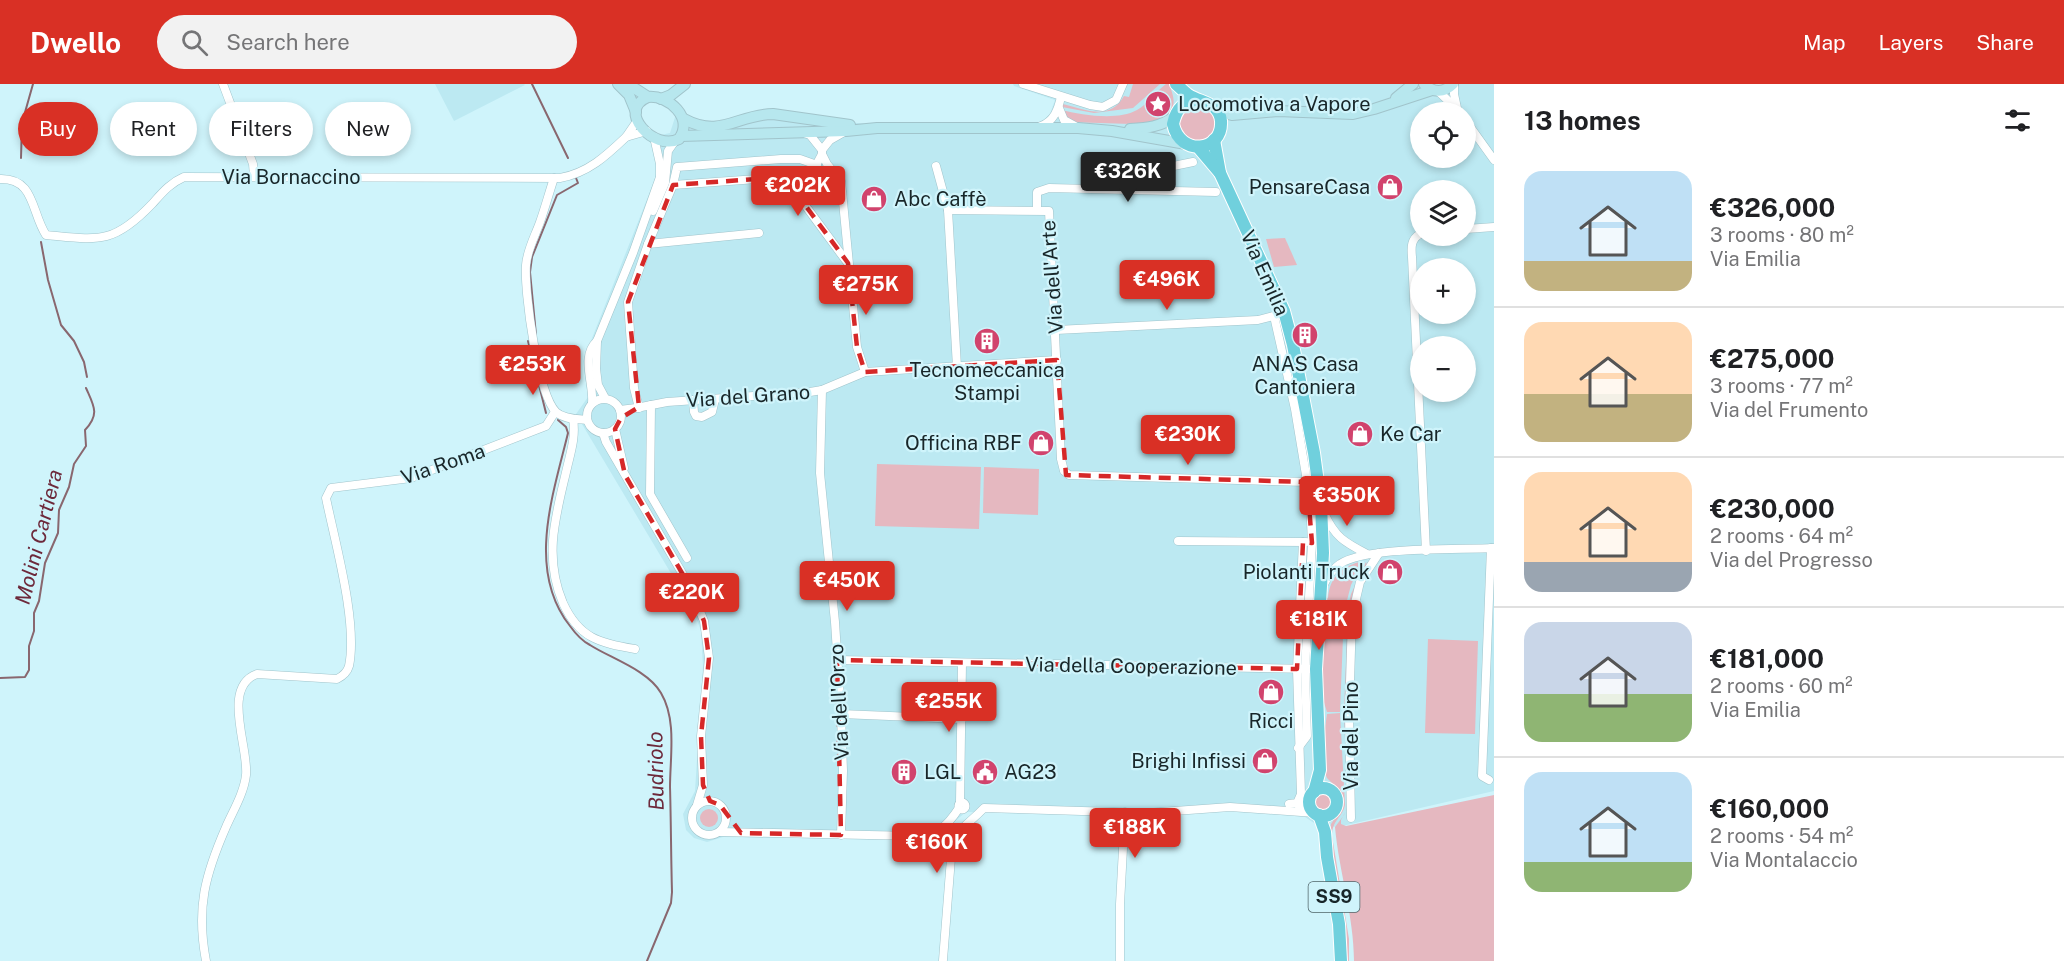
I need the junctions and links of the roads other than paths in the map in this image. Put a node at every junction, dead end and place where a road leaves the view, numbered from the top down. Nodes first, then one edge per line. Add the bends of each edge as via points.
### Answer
1 (223, 84) edge
2 (618, 84) edge
3 (628, 84) edge
4 (1023, 84) edge
5 (1123, 84) edge
6 (1175, 84) edge
7 (1413, 84) edge
8 (1453, 84) edge
9 (681, 87) edge
10 (1432, 88) edge
11 (648, 97) junction
12 (1061, 97) junction
13 (661, 99) junction
14 (1198, 100) junction
15 (1448, 102) edge
16 (1456, 102) edge
17 (1389, 104) junction
18 (674, 108) junction
19 (1059, 108) junction
20 (1217, 111) junction
21 (1177, 113) junction
22 (1245, 115) junction
23 (637, 117) junction
24 (684, 119) junction
25 (1036, 127) junction
26 (877, 128) junction
27 (1078, 128) junction
28 (846, 131) junction
29 (1112, 131) junction
30 (801, 132) junction
31 (650, 134) junction
32 (1217, 134) junction
33 (1476, 135) edge
34 (626, 137) junction
35 (678, 139) junction
36 (1192, 146) junction
37 (822, 152) junction
38 (1494, 159) edge
39 (735, 162) junction
40 (1193, 162) dead end
41 (936, 166) dead end
42 (815, 168) junction
43 (835, 173) junction
44 (1220, 173) junction
45 (254, 176) junction
46 (554, 178) junction
47 (0, 179) edge
48 (736, 180) junction
49 (673, 185) junction
50 (799, 189) junction
51 (1101, 189) junction
52 (1216, 192) dead end
53 (948, 210) junction
54 (1037, 210) junction
55 (1494, 227) edge
56 (1476, 228) edge
57 (759, 233) dead end
58 (648, 244) junction
59 (1411, 246) edge
60 (633, 253) junction
61 (848, 263) junction
62 (1279, 314) junction
63 (1056, 330) junction
64 (597, 341) junction
65 (1057, 360) junction
66 (957, 367) junction
67 (865, 372) junction
68 (822, 390) junction
69 (605, 398) junction
70 (714, 399) junction
71 (693, 400) junction
72 (592, 403) junction
73 (651, 405) junction
74 (638, 408) junction
75 (1300, 408) junction
76 (555, 412) junction
77 (620, 414) junction
78 (573, 419) junction
79 (586, 420) junction
80 (615, 429) junction
81 (603, 433) junction
82 (626, 476) junction
83 (1307, 482) junction
84 (1321, 505) junction
85 (1178, 541) dead end
86 (1303, 542) junction
87 (1318, 543) junction
88 (1493, 548) edge
89 (1426, 550) junction
90 (1379, 553) junction
91 (1366, 554) junction
92 (687, 558) dead end
93 (1321, 590) junction
94 (1305, 597) junction
95 (635, 649) dead end
96 (837, 660) junction
97 (962, 663) junction
98 (1306, 669) junction
99 (841, 714) junction
100 (962, 719) junction
101 (1320, 770) junction
102 (1489, 780) dead end
103 (703, 785) junction
104 (1332, 791) junction
105 (1312, 793) junction
106 (710, 801) junction
107 (1289, 804) dead end
108 (697, 806) junction
109 (962, 806) junction
110 (984, 808) junction
111 (1298, 810) junction
112 (1125, 812) junction
113 (1332, 812) junction
114 (1317, 814) junction
115 (1351, 818) dead end
116 (726, 819) junction
117 (720, 832) junction
118 (1325, 832) junction
119 (741, 833) junction
120 (841, 835) junction
121 (943, 960) edge
122 (206, 961) edge
123 (1120, 961) edge
124 (1341, 961) edge

1 - 45 street
2 - 23 main road via 632,99
3 - 11 main road
4 - 12 street
5 - 12 street via 1116,100 1103,107
6 - 14 main road, Via Emilia / SS9
6 - 21 main road, Via Emilia / SS9
7 - 17 main road
8 - 10 main road via 1445,90
8 - 16 street
9 - 13 main road
9 - 18 main road via 675,94
10 - 15 street
10 - 17 main road
11 - 13 main road
11 - 23 main road via 639,103
12 - 19 street
13 - 18 main road
14 - 20 main road, Via Emilia / SS9
14 - 21 main road via 1184,104
17 - 22 main road via 1353,114 1278,111
18 - 24 main road
19 - 25 street via 1052,119
19 - 27 street via 1064,120
20 - 22 main road
20 - 32 main road, Via Emilia / SS9 via 1221,120
21 - 29 main road via 1155,127
21 - 36 main road, Via Emilia / SS9 via 1175,132
22 - 32 main road
23 - 31 main road via 640,126
23 - 34 street, Via Bornaccino
24 - 26 main road via 696,125 719,127 773,114
24 - 35 main road via 684,131
25 - 26 main road
25 - 27 main road
26 - 28 main road
27 - 29 main road
28 - 30 main road
28 - 37 street via 830,140
29 - 36 main road
30 - 35 main road
30 - 37 street via 810,135
31 - 34 street, Via Bornaccino
31 - 35 main road via 661,141
31 - 60 street via 660,177
32 - 36 main road via 1204,146
32 - 44 main road, Via Emilia / SS9
33 - 38 street
34 - 46 street, Via Bornaccino via 590,168
35 - 60 street via 668,151 662,192
36 - 44 main road, Via Emilia / SS9
37 - 42 street
37 - 43 street
39 - 42 street via 800,159
39 - 48 street
39 - 49 street via 677,167
40 - 51 street via 1120,177
41 - 53 street
42 - 43 street
42 - 50 street via 799,184
43 - 61 street via 841,181
44 - 62 main road, Via Emilia / SS9
45 - 46 street, Via Bornaccino
45 - 47 street, Via Bornaccino via 184,177 168,186 119,233 95,239 46,235 21,183
46 - 76 street via 526,264 531,326 542,383
48 - 49 street
48 - 50 street via 784,177
49 - 58 street
50 - 61 street via 802,201
51 - 52 street
51 - 54 street via 1042,190 1037,192
53 - 54 street, Via dell'Arte
53 - 66 street
54 - 63 street, Via dell'Arte via 1049,211
55 - 56 street
57 - 58 street
58 - 74 street via 628,302
59 - 89 street
60 - 64 street
61 - 67 street via 857,347
62 - 63 street via 1240,321
62 - 75 main road, Via Emilia / SS9
63 - 65 street, Via dell'Arte
64 - 69 street via 598,385
64 - 72 street via 590,351
65 - 66 street, Via del Grano
65 - 83 street, Via dell'Arte via 1061,459 1069,475
66 - 67 street, Via del Grano
67 - 68 street, Via del Grano
68 - 70 street, Via del Grano
68 - 96 street, Via dell'Orzo via 820,474
69 - 72 street
69 - 77 street via 614,402
70 - 71 street, Via del Grano
70 - 71 street via 712,412 702,417 693,412
71 - 73 street, Via del Grano
72 - 79 street
73 - 74 street, Via del Grano
73 - 92 street via 650,494
74 - 77 street, Via del Grano
75 - 83 street
75 - 84 main road, Via Emilia / SS9
76 - 78 street
76 - 122 street, Via Roma via 546,426 411,478 328,490 326,498 349,612 349,668 337,679 257,674 245,683 238,702 245,778 202,895
77 - 80 street
78 - 79 street
78 - 95 street via 574,438 551,548 558,590 567,613 581,631 610,645
79 - 81 street via 592,429
80 - 81 street
80 - 82 street
81 - 82 street
82 - 103 street via 689,585 704,621 709,658 701,736
83 - 87 street
84 - 87 main road, Via Emilia / SS9
84 - 91 street via 1342,542
85 - 86 street
86 - 87 street
86 - 94 street
87 - 93 main road, Via Emilia / SS9
87 - 94 street
88 - 89 street
88 - 102 street via 1482,776
89 - 90 street
90 - 91 street
90 - 115 street, Via del Pino via 1360,582 1352,616
91 - 93 street via 1341,563
93 - 98 main road, Via Emilia / SS9
94 - 98 street
96 - 97 street, Via della Cooperazione
96 - 99 street, Via dell'Orzo
97 - 98 street, Via della Cooperazione
97 - 100 street
98 - 101 main road, Via Emilia / SS9
98 - 107 street via 1298,748 1300,800
99 - 100 street
99 - 120 street, Via dell'Orzo
100 - 109 street
101 - 104 main road, Via Emilia / SS9
101 - 105 main road, Via Emilia / SS9
103 - 106 street
103 - 108 street
104 - 105 main road via 1323,788
104 - 113 main road, Via Emilia / SS9 via 1337,799
105 - 111 street
105 - 114 main road, Via Emilia / SS9 via 1310,805
106 - 108 street
106 - 116 street via 723,809
108 - 117 street via 691,815 693,827 708,836
109 - 110 street
109 - 120 street via 944,827 931,835
110 - 112 street
110 - 121 street via 960,829 954,844
111 - 112 street via 1230,807
111 - 114 street
112 - 123 street
113 - 114 main road
113 - 118 main road, Via Emilia / SS9
114 - 118 main road, Via Emilia / SS9
116 - 117 street
116 - 119 street
117 - 119 street
118 - 124 main road, Via Emilia / SS9
119 - 120 street

